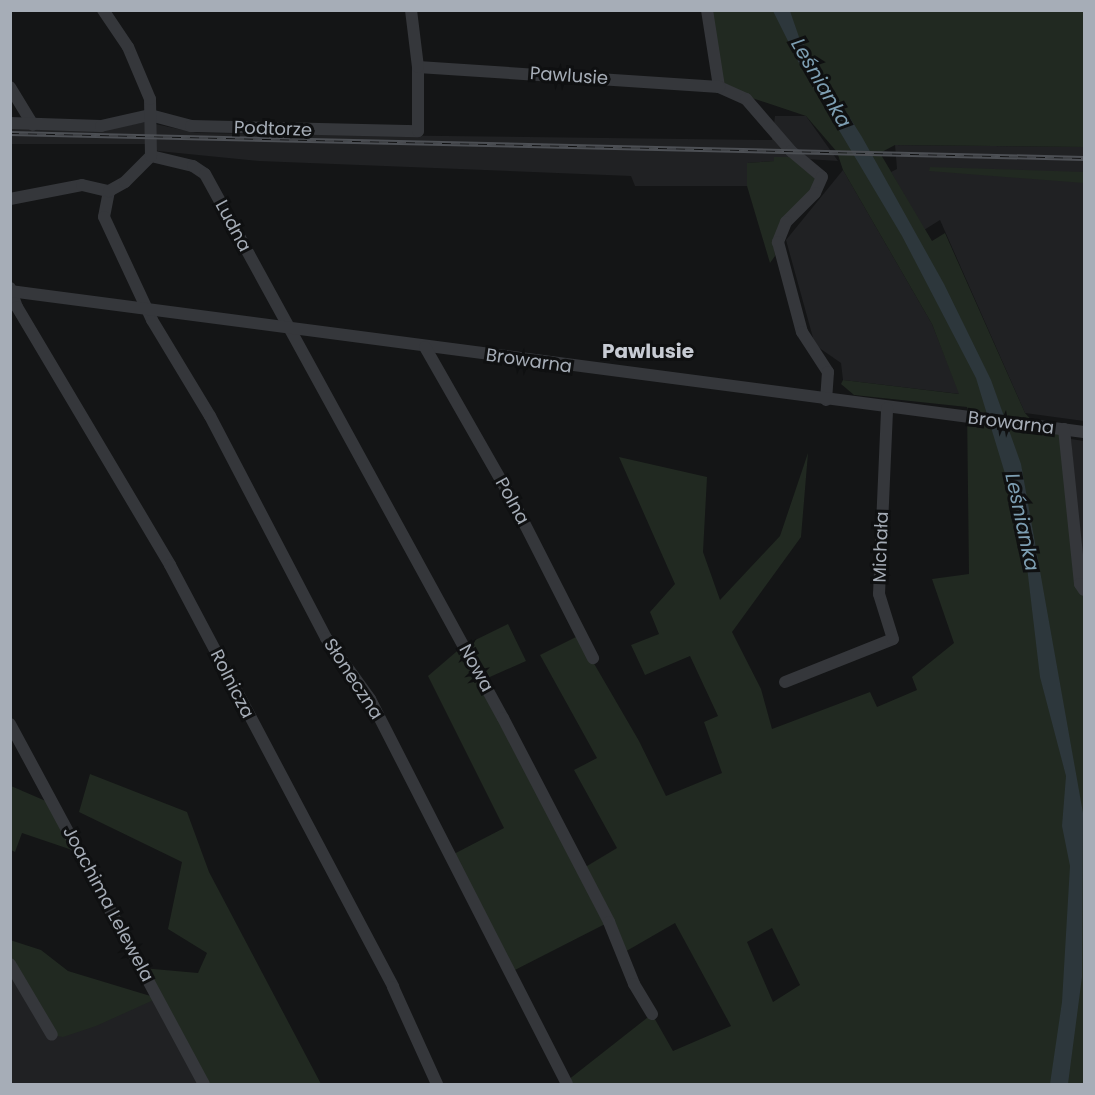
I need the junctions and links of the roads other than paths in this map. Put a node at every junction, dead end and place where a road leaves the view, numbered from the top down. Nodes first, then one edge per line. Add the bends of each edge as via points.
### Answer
1 (103, 10) edge
2 (411, 10) edge
3 (707, 10) edge
4 (418, 67) junction
5 (10, 87) edge
6 (719, 87) junction
7 (150, 115) junction
8 (10, 123) edge
9 (33, 125) junction
10 (151, 156) junction
11 (109, 191) junction
12 (10, 199) edge
13 (11, 290) edge
14 (149, 310) junction
15 (288, 328) junction
16 (425, 347) junction
17 (826, 400) junction
18 (887, 408) junction
19 (1064, 429) junction
20 (1084, 432) edge
21 (1084, 590) edge
22 (593, 658) dead end
23 (785, 682) dead end
24 (10, 724) edge
25 (10, 964) edge
26 (652, 1014) dead end
27 (52, 1035) dead end
28 (204, 1084) edge
29 (437, 1084) edge
30 (567, 1084) edge

1 - 7 street via 128,47 150,99
2 - 4 street, Podtorze
3 - 6 street
4 - 6 street, Pawlusie
4 - 7 street, Podtorze via 418,131 191,126
5 - 9 street
6 - 17 street via 746,99 791,151 822,177 815,193 786,222 778,242 802,332 828,372
7 - 9 street, Podtorze via 108,125
7 - 10 street
8 - 9 street, Podtorze
10 - 11 street via 125,182
10 - 15 street, Ludna via 193,166 205,174
11 - 12 street via 82,185
11 - 14 street, Słoneczna via 104,217
13 - 14 street, Browarna
13 - 29 street, Rolnicza via 21,315 170,565 393,987
14 - 15 street, Browarna
14 - 30 street, Słoneczna via 326,638 370,699
15 - 16 street, Browarna
15 - 26 street, Nowa via 503,718
16 - 17 street, Browarna
16 - 22 street, Polna via 515,506
17 - 18 street, Browarna
18 - 19 street, Browarna
18 - 23 street, Michała via 879,594 893,639
19 - 20 street, Browarna
19 - 21 street via 1080,584
24 - 28 street, Joachima Lelewela
25 - 27 street

